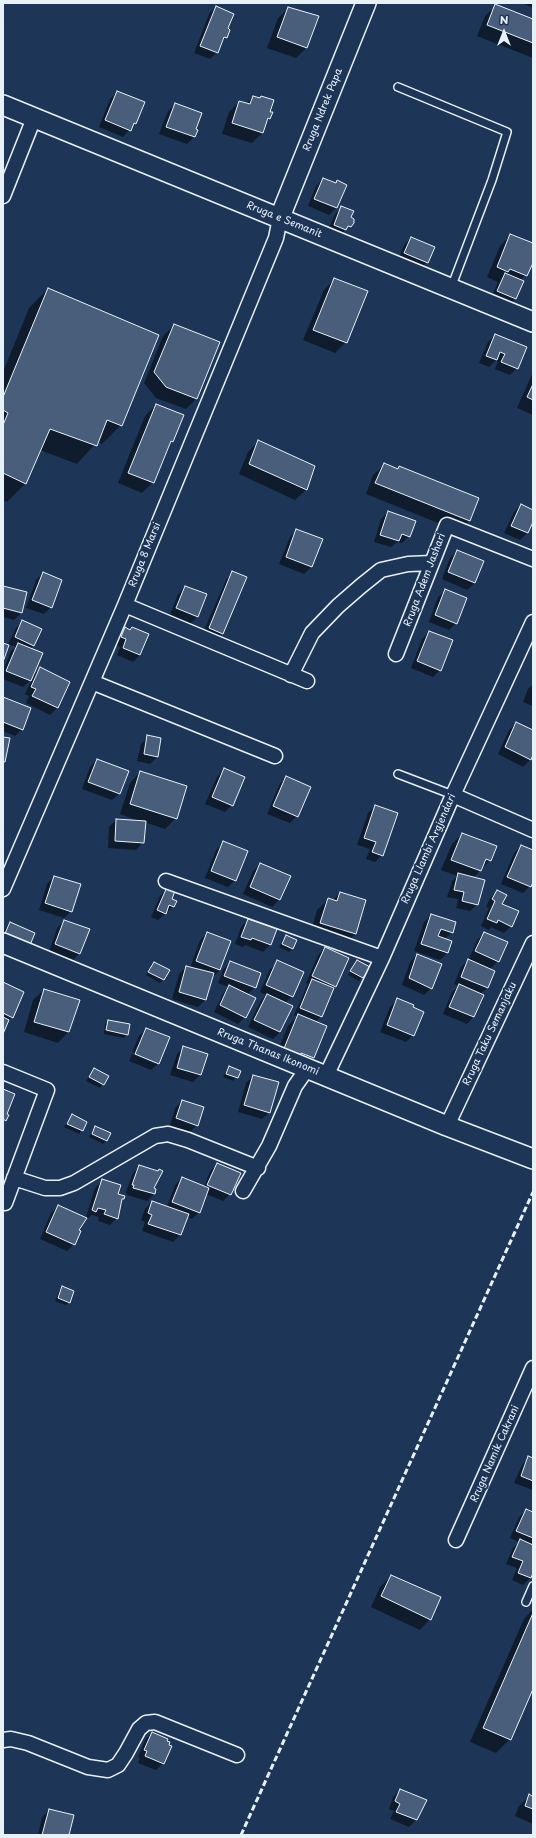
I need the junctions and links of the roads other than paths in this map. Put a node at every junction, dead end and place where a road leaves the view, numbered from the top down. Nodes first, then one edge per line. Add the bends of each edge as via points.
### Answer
1 (366, 3) edge
2 (398, 88) dead end
3 (3, 106) edge
4 (34, 118) junction
5 (3, 196) edge
6 (280, 218) junction
7 (451, 288) junction
8 (533, 322) edge
9 (533, 559) edge
10 (432, 563) junction
11 (125, 605) junction
12 (533, 622) edge
13 (396, 654) dead end
14 (291, 674) junction
15 (307, 681) dead end
16 (92, 682) junction
17 (275, 756) dead end
18 (398, 774) dead end
19 (452, 795) junction
20 (533, 830) edge
21 (166, 882) dead end
22 (3, 889) edge
23 (533, 943) edge
24 (3, 944) edge
25 (382, 958) junction
26 (307, 1069) junction
27 (3, 1072) edge
28 (326, 1076) junction
29 (447, 1126) junction
30 (533, 1159) edge
31 (258, 1168) junction
32 (14, 1178) junction
33 (243, 1191) dead end
34 (5, 1203) dead end
35 (533, 1368) edge
36 (456, 1540) dead end
37 (533, 1586) edge
38 (526, 1602) dead end
39 (3, 1740) edge
40 (237, 1755) dead end

1 - 6 street, Rruga Ndrek Papa
2 - 7 lane via 507,132 492,180
3 - 4 street, Rruga e Semanit
4 - 5 street
4 - 6 street, Rruga e Semanit
6 - 7 street, Rruga e Semanit
6 - 11 street, Rruga 8 Marsi via 276,238
7 - 8 street, Rruga e Semanit
9 - 10 street, Rruga Adem Jashari via 447,525
10 - 13 street, Rruga Adem Jashari
10 - 14 street via 408,564 381,570 338,606 312,634
11 - 14 street
11 - 16 street, Rruga 8 Marsi
12 - 19 street, Rruga Llambi Argjendari
14 - 15 street
16 - 17 street
16 - 22 street, Rruga 8 Marsi
18 - 19 lane
19 - 20 street
19 - 25 street, Rruga Llambi Argjendari
21 - 25 street
23 - 29 street, Rruga Taku Semanjaku
24 - 26 street, Rruga Thanas Ikonomi
25 - 28 street, Rruga Llambi Argjendari
26 - 28 street, Rruga Thanas Ikonomi
26 - 31 street via 295,1086
27 - 32 street via 47,1090
28 - 29 street, Rruga Thanas Ikonomi
29 - 30 street, Rruga Thanas Ikonomi
31 - 32 street via 168,1134 155,1136 74,1183 60,1188 44,1188
31 - 33 street
32 - 34 street
35 - 36 street, Rruga Namik Cakrani
37 - 38 lane
39 - 40 street via 28,1743 88,1767 108,1770 118,1765 139,1729 146,1723 155,1722

